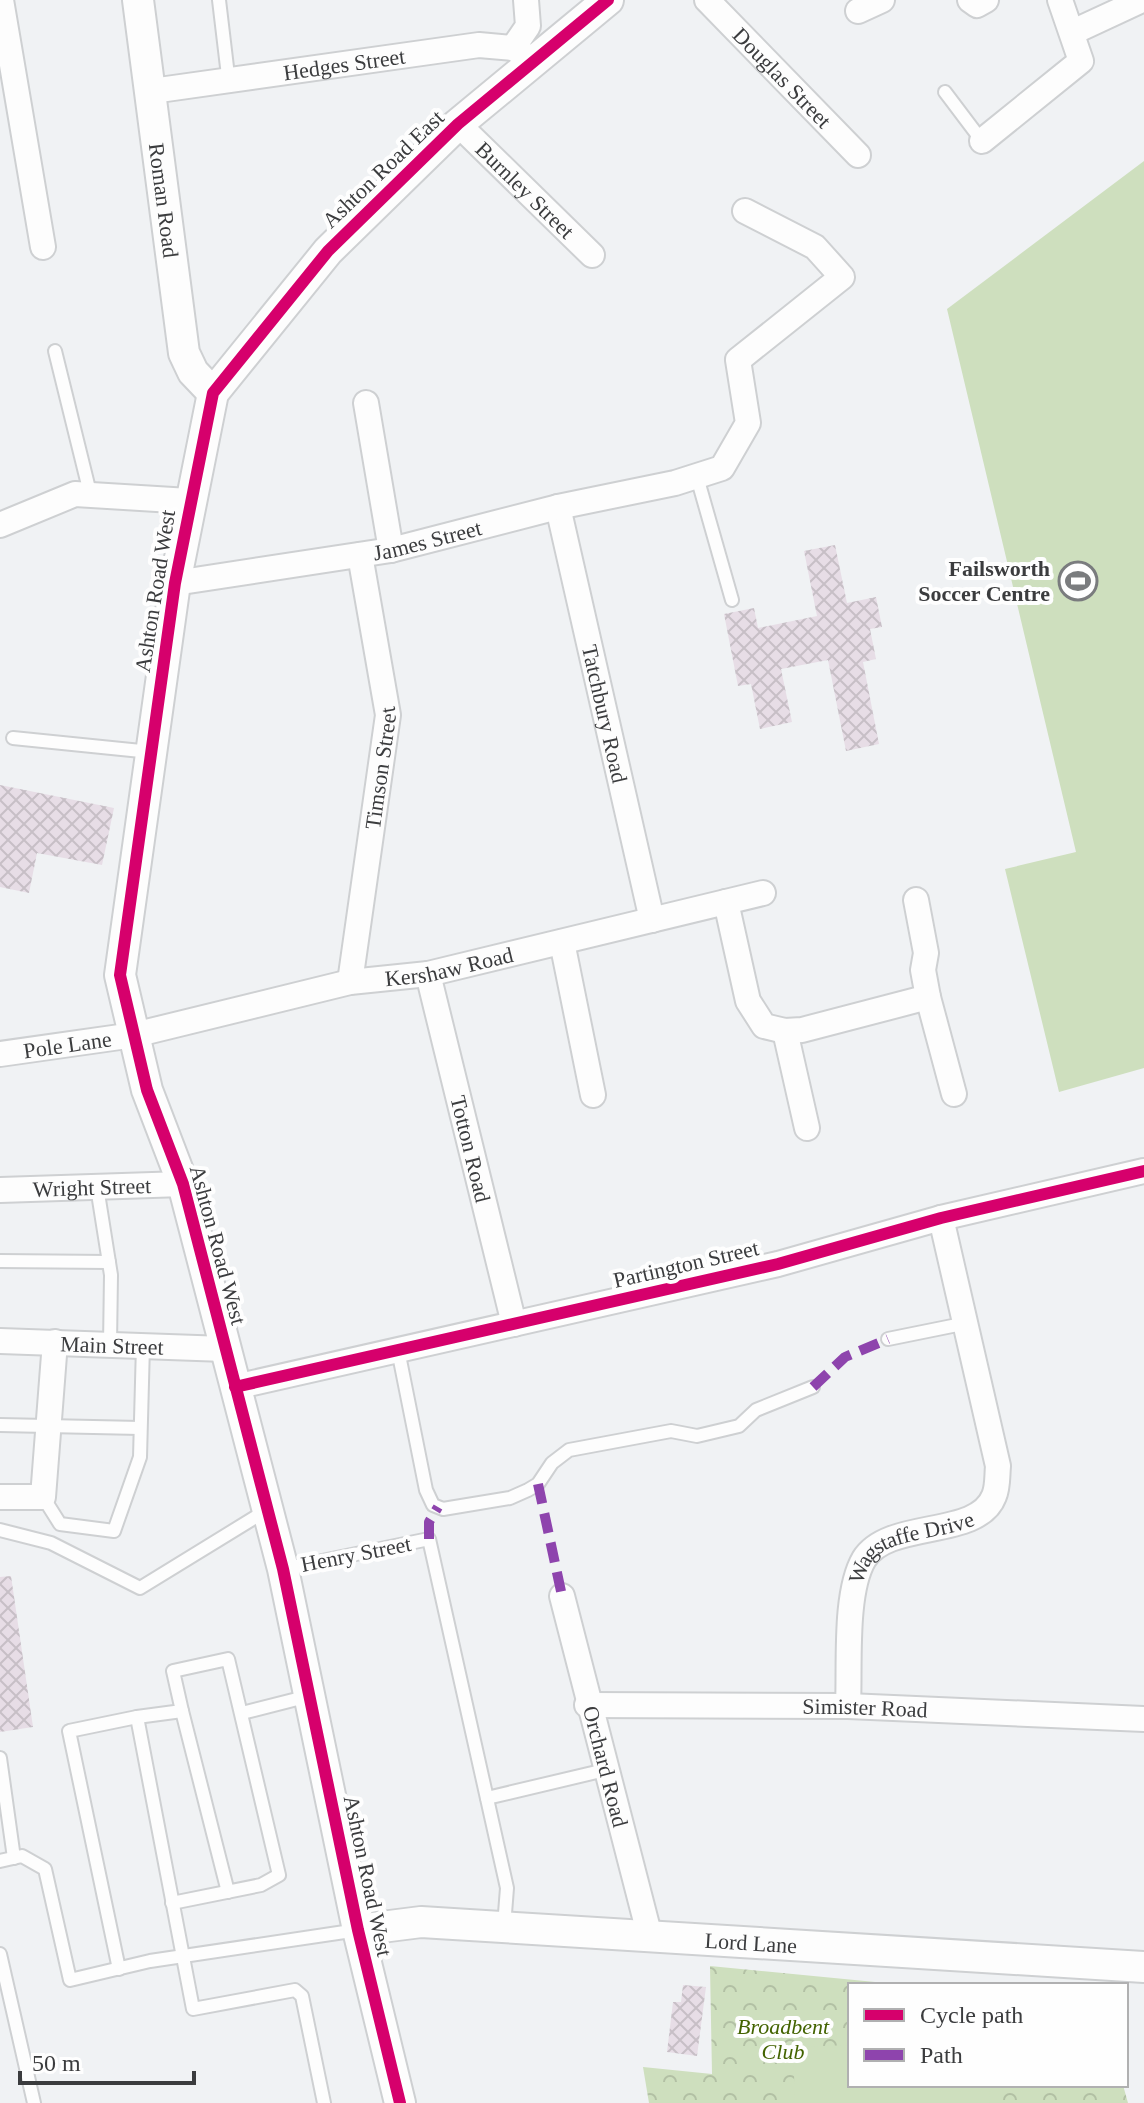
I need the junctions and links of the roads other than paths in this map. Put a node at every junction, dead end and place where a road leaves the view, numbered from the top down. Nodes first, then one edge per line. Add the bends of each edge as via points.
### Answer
1 (1, 0) edge
2 (138, 0) edge
3 (219, 0) edge
4 (526, 0) edge
5 (608, 0) edge
6 (707, 0) edge
7 (882, 0) edge
8 (970, 0) edge
9 (986, 0) edge
10 (1060, 0) edge
11 (1142, 0) edge
12 (858, 11) dead end
13 (1073, 32) junction
14 (523, 54) junction
15 (229, 83) junction
16 (152, 91) junction
17 (945, 92) dead end
18 (458, 124) junction
19 (982, 141) joint
20 (858, 155) dead end
21 (745, 211) dead end
22 (43, 247) dead end
23 (592, 255) dead end
24 (55, 351) dead end
25 (213, 393) junction
26 (366, 403) dead end
27 (686, 480) junction
28 (90, 493) junction
29 (189, 501) junction
30 (558, 507) junction
31 (0, 525) edge
32 (391, 550) junction
33 (360, 555) junction
34 (175, 583) junction
35 (732, 600) dead end
36 (13, 738) dead end
37 (151, 752) junction
38 (763, 893) dead end
39 (916, 900) dead end
40 (726, 902) junction
41 (652, 920) junction
42 (562, 942) junction
43 (428, 974) junction
44 (350, 982) junction
45 (928, 997) junction
46 (785, 1031) junction
47 (134, 1035) junction
48 (0, 1054) edge
49 (954, 1094) dead end
50 (593, 1095) dead end
51 (807, 1128) dead end
52 (1144, 1171) edge
53 (183, 1184) junction
54 (97, 1187) junction
55 (0, 1190) edge
56 (941, 1218) junction
57 (0, 1261) edge
58 (109, 1262) junction
59 (967, 1323) junction
60 (514, 1324) junction
61 (888, 1339) dead end
62 (0, 1341) edge
63 (55, 1342) junction
64 (110, 1344) junction
65 (143, 1345) junction
66 (225, 1349) junction
67 (398, 1350) junction
68 (235, 1387) junction
69 (813, 1387) dead end
70 (0, 1425) edge
71 (50, 1426) junction
72 (140, 1428) junction
73 (0, 1497) edge
74 (43, 1497) junction
75 (267, 1510) junction
76 (0, 1530) edge
77 (283, 1569) junction
78 (562, 1596) dead end
79 (309, 1696) junction
80 (587, 1705) junction
81 (848, 1706) junction
82 (182, 1711) junction
83 (242, 1713) junction
84 (137, 1717) junction
85 (1144, 1719) edge
86 (0, 1758) edge
87 (605, 1770) junction
88 (487, 1798) junction
89 (14, 1858) junction
90 (0, 1861) edge
91 (228, 1892) junction
92 (172, 1903) junction
93 (504, 1928) junction
94 (358, 1930) junction
95 (650, 1937) junction
96 (0, 1954) edge
97 (182, 1956) junction
98 (1144, 1967) edge
99 (119, 1969) junction
100 (34, 2103) edge
101 (324, 2103) edge
102 (400, 2103) edge

1 - 22 street
2 - 16 street, Roman Road
3 - 15 lane
4 - 14 street
5 - 14 street, Ashton Road East
6 - 20 street, Douglas Street
7 - 12 street
8 - 9 street via 977,5
10 - 13 street
11 - 13 street
13 - 19 street via 1081,61
14 - 15 street, Hedges Street via 479,45
14 - 18 street, Ashton Road East
15 - 16 street, Hedges Street
16 - 25 street, Roman Road via 184,353
17 - 19 lane
18 - 23 street, Burnley Street
18 - 25 street, Ashton Road East via 328,251
21 - 27 street via 815,247 842,277 738,360 748,423 722,468
24 - 28 lane
25 - 29 street, Ashton Road West
26 - 32 street
27 - 30 street, James Street
27 - 35 lane
28 - 29 street
28 - 31 street via 75,494
29 - 34 street, Ashton Road West
30 - 32 street, James Street
30 - 41 street, Tatchbury Road
32 - 33 street, James Street
33 - 34 street, James Street
33 - 44 street, Timson Street via 388,715
34 - 37 street, Ashton Road West
36 - 37 lane
37 - 47 street, Ashton Road West via 120,975
38 - 40 street, Kershaw Road
39 - 45 street
40 - 41 street, Kershaw Road
40 - 46 street via 748,1001 764,1026
41 - 42 street, Kershaw Road
42 - 43 street, Kershaw Road
42 - 50 street
43 - 44 street, Kershaw Road
43 - 60 street, Totton Road
44 - 47 street, Kershaw Road
45 - 46 street
45 - 49 street
46 - 51 street
47 - 48 street, Pole Lane
47 - 53 street, Ashton Road West via 147,1090
52 - 56 street, Partington Street
53 - 54 street, Wright Street
53 - 66 street, Ashton Road West
54 - 55 street, Wright Street
54 - 58 lane
56 - 59 street, Wagstaffe Drive
56 - 60 street, Partington Street via 778,1264
57 - 58 lane
58 - 64 lane
59 - 61 lane
59 - 81 street, Wagstaffe Drive via 998,1466 994,1499 970,1519 899,1537 866,1556 854,1588
60 - 67 street, Partington Street
62 - 63 street, Main Street
63 - 64 street, Main Street
63 - 71 street
64 - 65 street, Main Street
65 - 66 street, Main Street
65 - 72 lane
66 - 68 street, Ashton Road West
67 - 68 street, Partington Street
67 - 69 lane via 426,1490 433,1505 443,1509 528,1490 569,1450 671,1431 697,1436 739,1426 756,1410
68 - 75 street, Ashton Road West
70 - 71 lane
71 - 72 lane
71 - 74 street
72 - 74 lane via 140,1457 114,1531 60,1524
73 - 74 street
75 - 76 lane via 140,1588 51,1543
75 - 77 street, Ashton Road West
77 - 79 street, Ashton Road West
77 - 88 lane, Henry Street via 429,1539
78 - 80 street, Orchard Road
79 - 83 lane
79 - 94 street, Ashton Road West
80 - 81 street, Simister Road
80 - 87 street, Orchard Road
81 - 85 street, Simister Road
82 - 83 lane via 173,1671 228,1659
82 - 84 lane
82 - 91 lane
83 - 91 lane via 279,1875
84 - 92 lane
84 - 99 lane via 69,1731
86 - 89 lane
87 - 88 lane
87 - 95 street, Orchard Road
88 - 93 lane via 507,1888
89 - 90 lane
89 - 99 lane via 22,1856 45,1869 70,1980
91 - 92 lane
92 - 97 lane
93 - 94 street, Lord Lane via 421,1922
93 - 95 street, Lord Lane
94 - 97 lane
94 - 102 street, Ashton Road West
95 - 98 street, Lord Lane
96 - 100 lane
97 - 99 lane
97 - 101 lane via 193,2009 295,1990 302,1996

